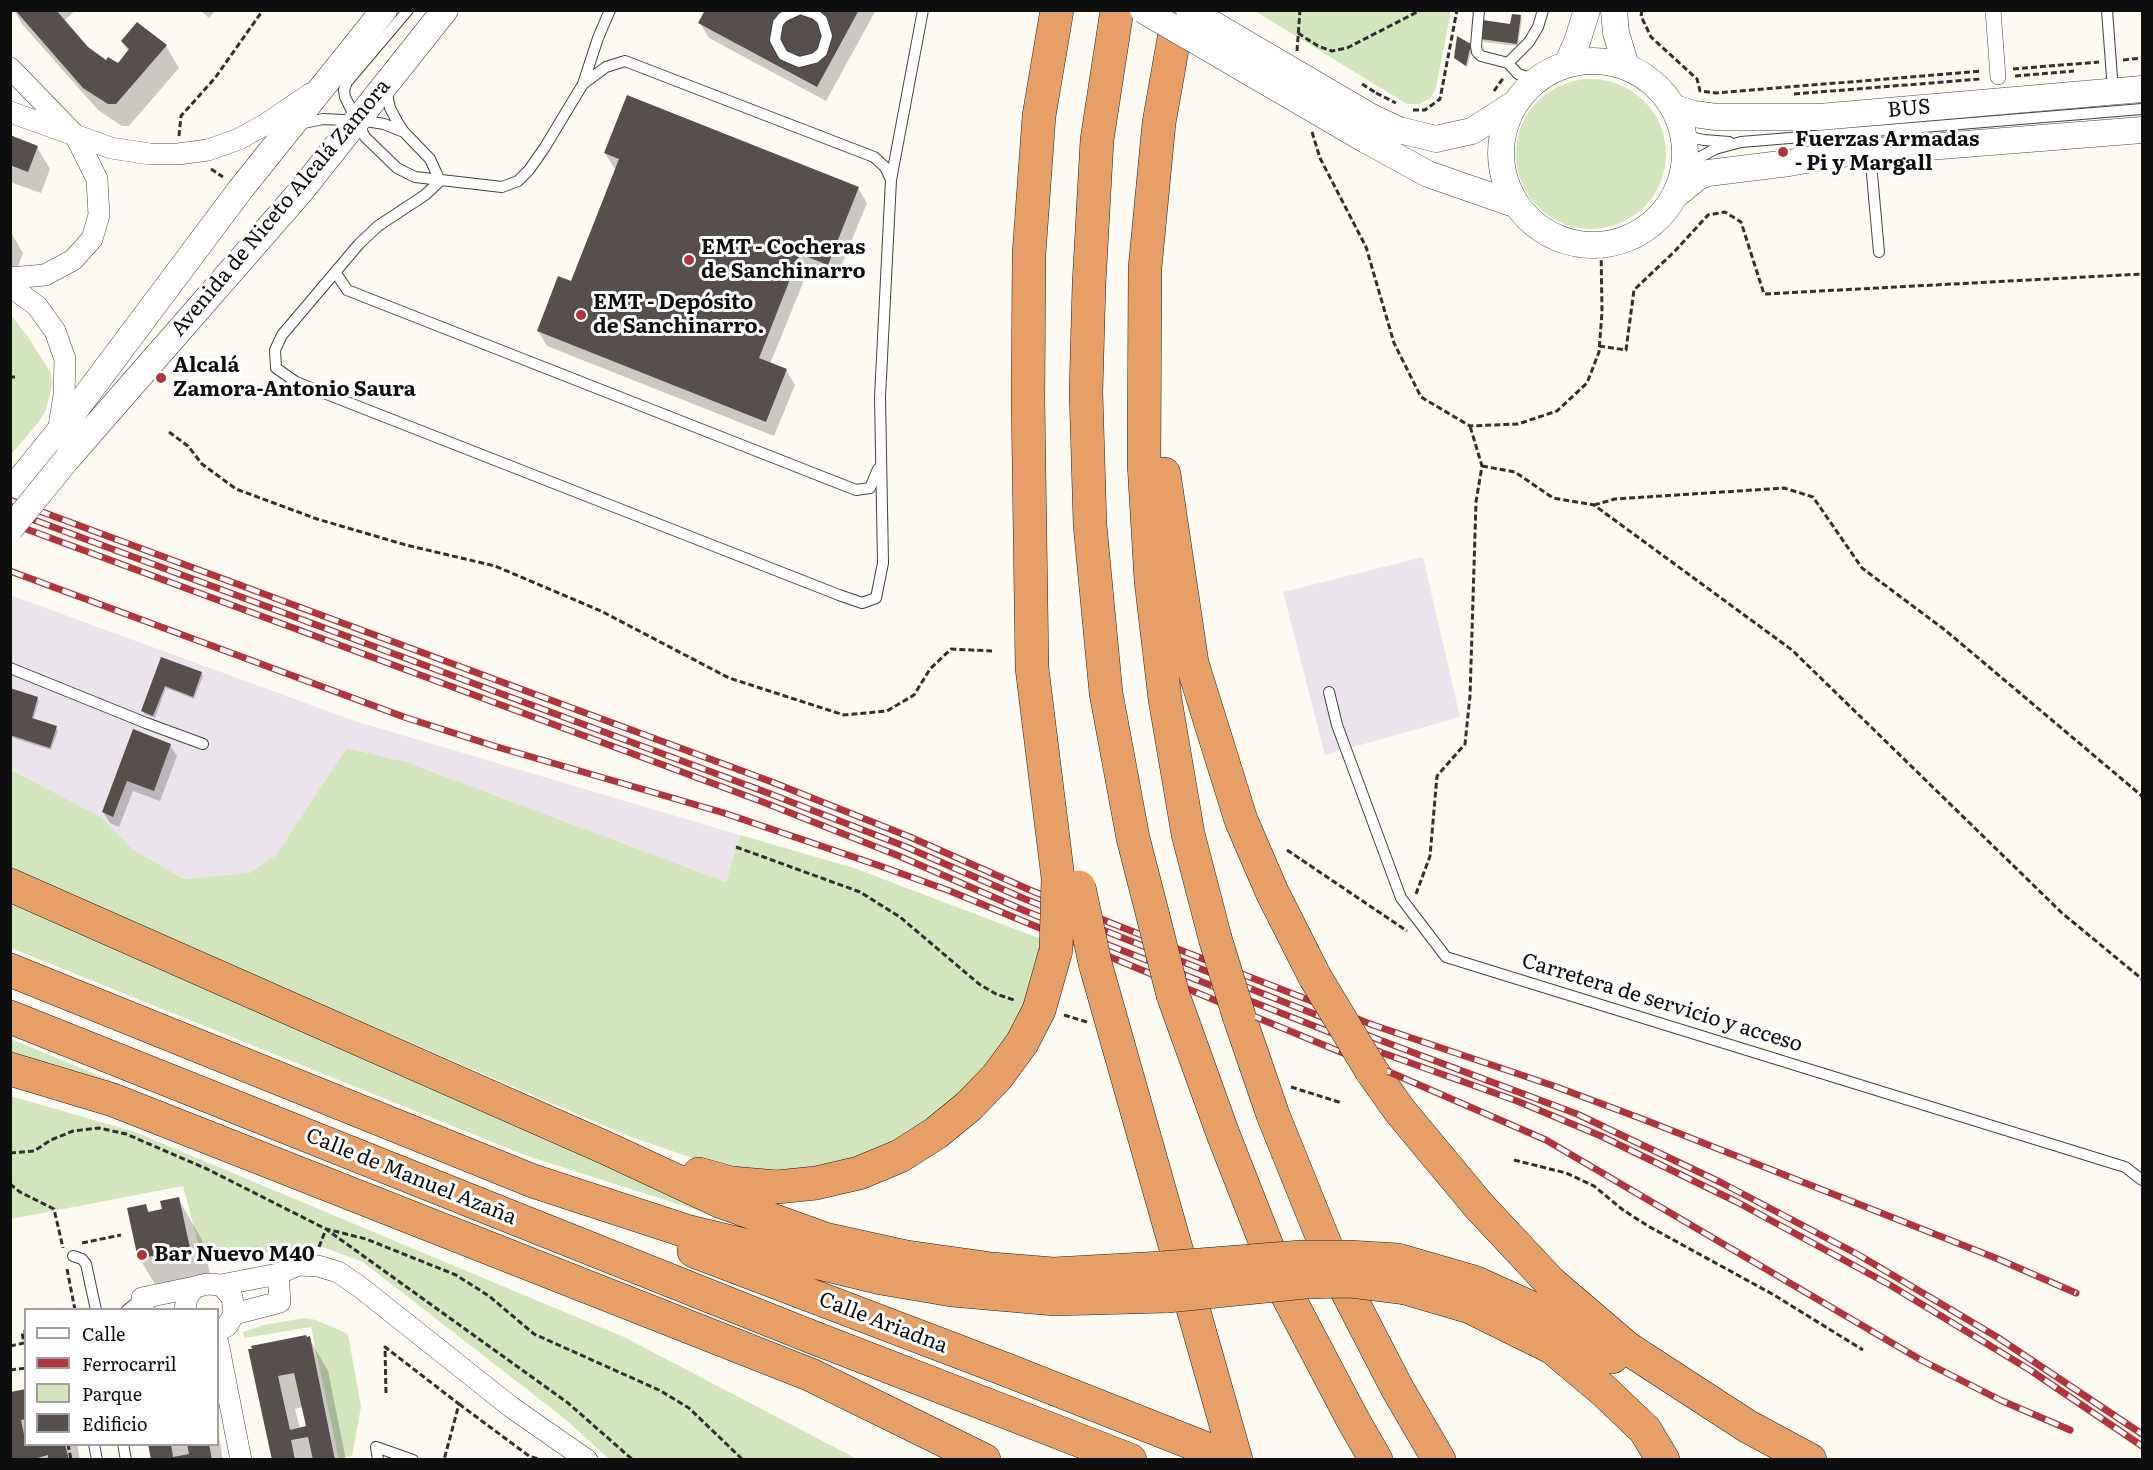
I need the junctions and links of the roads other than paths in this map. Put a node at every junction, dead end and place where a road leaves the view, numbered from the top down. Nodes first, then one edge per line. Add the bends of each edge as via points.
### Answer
1 (384, 10) edge
2 (408, 10) edge
3 (445, 10) edge
4 (610, 10) edge
5 (798, 10) edge
6 (803, 10) edge
7 (923, 10) edge
8 (1057, 10) edge
9 (1101, 10) edge
10 (1117, 10) edge
11 (1143, 10) edge
12 (1179, 10) edge
13 (1189, 10) edge
14 (1479, 10) edge
15 (1543, 10) edge
16 (1587, 10) edge
17 (1614, 10) edge
18 (1993, 10) edge
19 (2107, 10) edge
20 (1567, 64) junction
21 (1511, 66) junction
22 (1626, 66) junction
23 (10, 68) edge
24 (1998, 74) road end
25 (2112, 74) junction
26 (330, 80) junction
27 (1537, 80) junction
28 (385, 84) junction
29 (583, 84) junction
30 (2142, 89) edge
31 (1514, 104) junction
32 (1675, 108) junction
33 (2142, 109) edge
34 (10, 112) edge
35 (1371, 117) junction
36 (357, 120) junction
37 (292, 126) junction
38 (2142, 130) edge
39 (404, 132) junction
40 (75, 135) junction
41 (1685, 136) junction
42 (1741, 142) junction
43 (1870, 152) junction
44 (1684, 166) junction
45 (891, 180) junction
46 (440, 181) junction
47 (1677, 194) junction
48 (1517, 205) junction
49 (1879, 252) dead end
50 (336, 273) junction
51 (10, 278) edge
52 (10, 286) edge
53 (1144, 347) junction
54 (57, 446) junction
55 (881, 464) junction
56 (10, 492) edge
57 (1090, 525) junction
58 (10, 530) edge
59 (10, 668) edge
60 (1329, 692) dead end
61 (203, 744) dead end
62 (1069, 883) junction
63 (10, 885) edge
64 (10, 970) edge
65 (10, 1017) edge
66 (10, 1069) edge
67 (606, 1148) junction
68 (2142, 1180) edge
69 (533, 1181) junction
70 (69, 1257) road end
71 (278, 1274) junction
72 (1401, 1274) junction
73 (1164, 1282) junction
74 (221, 1285) junction
75 (195, 1287) junction
76 (138, 1306) edge
77 (96, 1308) edge
78 (185, 1308) edge
79 (234, 1314) junction
80 (219, 1330) edge
81 (812, 1337) junction
82 (219, 1348) edge
83 (1227, 1456) edge
84 (241, 1460) edge
85 (378, 1460) edge
86 (413, 1460) edge
87 (586, 1460) edge
88 (984, 1460) edge
89 (993, 1460) edge
90 (1130, 1460) edge
91 (1376, 1460) edge
92 (1439, 1460) edge
93 (1664, 1460) edge
94 (1783, 1460) edge
95 (1810, 1460) edge

1 - 26 street, Avenida de Niceto Alcalá Zamora
2 - 36 lane via 347,82 345,97
3 - 28 street, Avenida de Niceto Alcalá Zamora
4 - 29 lane
5 - 6 lane via 778,23 775,40 783,55 799,62 822,52 827,36 822,20
7 - 45 lane
8 - 62 highway via 1039,116 1029,254 1028,399 1031,528
9 - 57 highway via 1081,161 1072,293 1074,412
10 - 57 highway via 1097,140 1089,284 1086,392
11 - 35 street, bridge
12 - 53 highway via 1159,123 1145,268
13 - 35 street, bridge
14 - 21 lane via 1477,52
15 - 21 lane via 1538,27
16 - 20 street
17 - 22 street
18 - 24 street
19 - 25 lane
20 - 22 street via 1597,60
20 - 27 street
21 - 27 lane via 1523,77
22 - 32 street via 1646,76
23 - 40 street
25 - 30 street
25 - 32 street via 1819,117 1716,117
26 - 37 street, Avenida de Niceto Alcalá Zamora
26 - 40 street via 239,140 208,150 150,154 111,148
27 - 31 street
28 - 36 street, Avenida de Niceto Alcalá Zamora
28 - 39 lane via 390,108
29 - 45 lane via 606,67 625,61 874,157
29 - 46 lane via 529,170 518,181 502,187
31 - 35 street via 1472,131 1436,139 1399,130
31 - 48 street via 1504,129 1501,155 1505,181
32 - 41 street
33 - 42 lane, BUS
34 - 40 street
35 - 48 street via 1428,174
36 - 37 lane via 323,119
36 - 39 lane
36 - 46 lane via 369,143 397,168 415,177
36 - 54 street, Avenida de Niceto Alcalá Zamora via 301,191
37 - 54 street, Avenida de Niceto Alcalá Zamora via 225,208
38 - 43 street
39 - 46 lane via 430,159
40 - 51 street via 97,179 99,215 92,239 74,260 45,274
41 - 42 lane
41 - 44 street
42 - 44 lane, BUS via 1716,149
43 - 47 street via 1720,170 1698,177
43 - 49 lane
44 - 47 street
45 - 55 lane via 880,397
46 - 50 lane via 378,226
47 - 48 street via 1645,229 1601,246 1578,245 1554,237 1536,227
50 - 55 lane via 347,290 856,490 870,488
50 - 55 lane via 282,335 275,350 276,368 296,382 862,603 876,598 883,563
52 - 54 street via 37,306 55,331 65,359
53 - 92 highway, bridge via 1150,581 1188,834 1215,938 1273,1115 1334,1266
53 - 95 highway, bridge via 1192,663 1241,820 1315,977 1400,1111 1479,1206 1551,1282 1627,1348 1747,1425
54 - 56 street
54 - 58 street, bridge
57 - 91 highway, bridge via 1106,693 1133,837 1173,995 1283,1287
59 - 61 lane
60 - 68 lane, Carretera de servicio y acceso via 1337,725 1401,898 1446,957 2125,1167
62 - 67 highway, bridge via 1039,1010 1022,1043 969,1106 900,1156 859,1173 777,1187 731,1184
62 - 83 highway, bridge via 1095,963
63 - 67 highway
64 - 69 highway, Calle de Manuel Azaña
65 - 81 highway, Calle de Manuel Azaña
66 - 88 highway via 144,1111 811,1375
67 - 73 highway via 722,1202 835,1241 907,1257 992,1269
69 - 73 highway via 686,1230 881,1278 952,1290 1055,1299
69 - 83 highway, Calle Ariadna via 581,1208
70 - 77 lane via 86,1264
71 - 74 street
71 - 79 street via 280,1302
71 - 87 street via 298,1265 338,1272 511,1407
72 - 73 highway, bridge via 1349,1281
72 - 93 highway via 1553,1348 1645,1430
72 - 94 highway via 1474,1282 1545,1314
74 - 75 street
74 - 79 street via 232,1297
75 - 76 street
75 - 78 street via 187,1297
79 - 80 street via 227,1326
81 - 89 highway
81 - 90 highway, Calle Ariadna
82 - 84 street
85 - 86 lane via 376,1447

